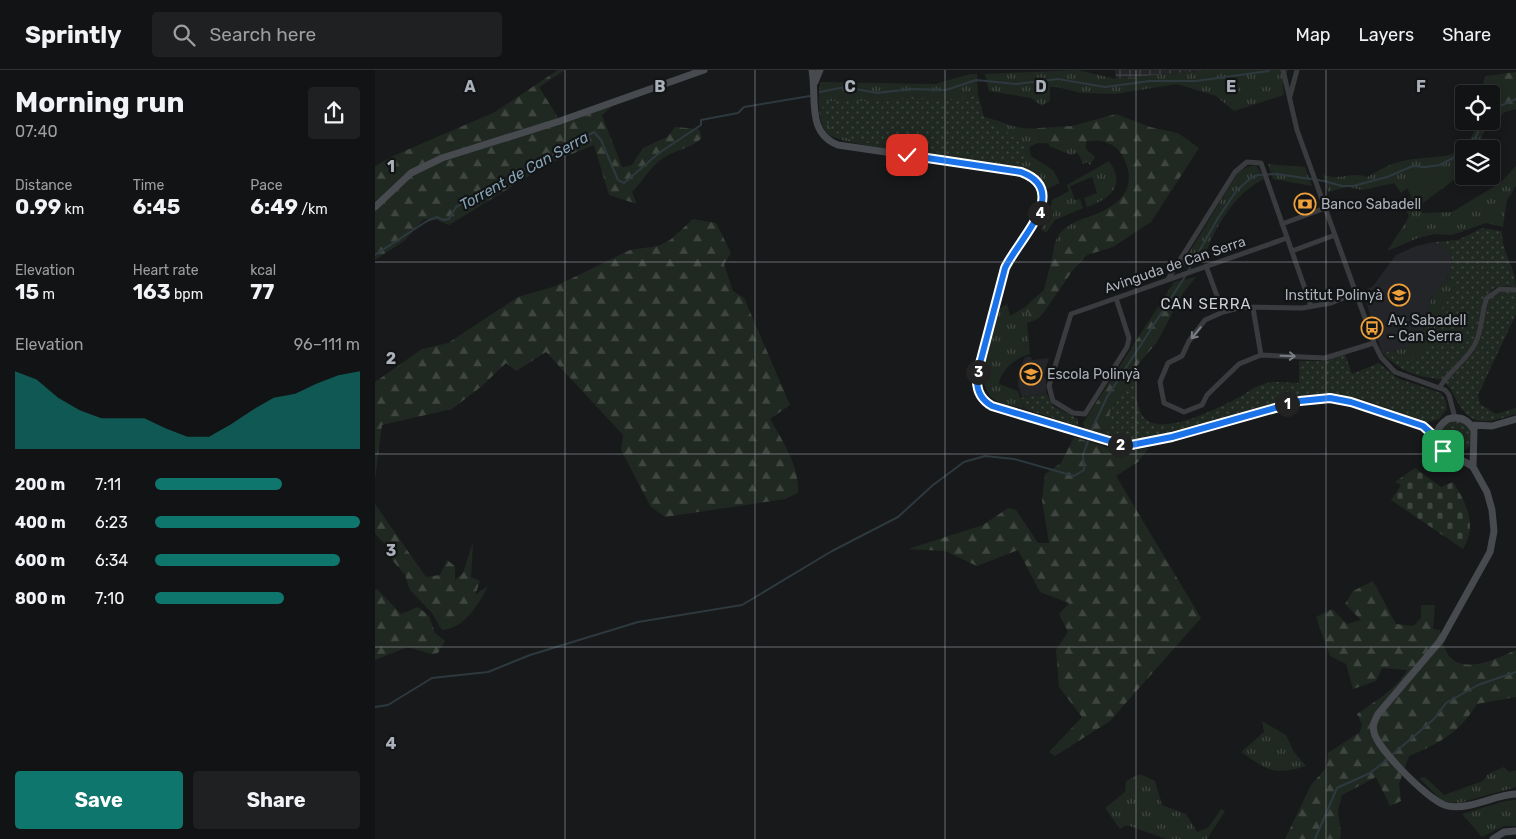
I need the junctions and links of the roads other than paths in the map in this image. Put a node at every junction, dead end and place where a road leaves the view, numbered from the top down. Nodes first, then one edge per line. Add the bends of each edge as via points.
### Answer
1 (704, 70) edge
2 (812, 70) edge
3 (819, 70) edge
4 (1283, 70) edge
5 (1297, 70) edge
6 (815, 85) junction
7 (1289, 99) junction
8 (375, 207) edge
9 (1325, 208) junction
10 (1282, 224) junction
11 (1335, 235) junction
12 (1287, 238) junction
13 (1292, 251) junction
14 (1205, 266) junction
15 (1169, 279) junction
16 (1516, 290) edge
17 (1356, 293) junction
18 (1116, 298) junction
19 (1311, 306) junction
20 (1253, 308) junction
21 (1223, 312) junction
22 (1374, 343) junction
23 (1261, 355) junction
24 (1441, 387) junction
25 (1455, 418) junction
26 (1516, 419) edge
27 (1442, 424) junction
28 (1471, 425) junction
29 (1423, 426) junction
30 (1492, 426) junction
31 (1475, 439) junction
32 (1437, 441) junction
33 (1472, 447) junction
34 (1455, 456) junction
35 (1473, 467) junction
36 (1516, 794) edge
37 (1516, 831) edge
38 (1493, 839) edge

1 - 8 main road via 442,158 411,173
2 - 6 main road
3 - 6 main road
4 - 7 street
5 - 7 street
6 - 29 main road via 817,129 833,143 1015,171 1030,176 1039,185 1043,207 1005,268 978,371 980,395 992,406 1126,446 1319,398 1341,400
7 - 9 street
9 - 10 street
9 - 11 street
10 - 12 street
10 - 15 street via 1261,163 1247,162 1235,172
11 - 13 street
11 - 17 street
12 - 13 street
12 - 14 street, Avinguda de Can Serra
13 - 19 street
14 - 15 street, Avinguda de Can Serra
14 - 21 street
15 - 18 street, Avinguda de Can Serra
16 - 24 street via 1500,288 1487,298 1475,344
17 - 19 street via 1331,304
17 - 22 street
18 - 18 street, Avinguda de Can Serra via 1071,314 1049,386 1053,401 1073,413 1085,414 1127,347 1129,338
19 - 20 street
20 - 21 street
20 - 23 street
21 -> 23 street via 1205,320 1182,356 1168,363 1160,382 1164,403 1184,412 1202,405 1207,395 1239,364
23 -> 22 street via 1325,358
22 - 24 street via 1381,357 1395,372
24 - 25 street via 1449,395
25 - 27 main road
25 - 28 main road
26 - 30 main road
27 - 29 main road
27 - 32 main road via 1437,431
28 - 30 main road
28 - 31 main road
29 - 32 main road
30 - 31 main road
31 - 33 main road
32 - 34 main road via 1443,451
33 - 34 main road via 1465,454
33 - 35 main road
34 - 35 main road
35 - 36 main road via 1487,492 1492,510 1494,531 1489,552 1441,640 1378,714 1373,726 1382,749 1439,804 1461,807
37 - 38 main road via 1504,832

